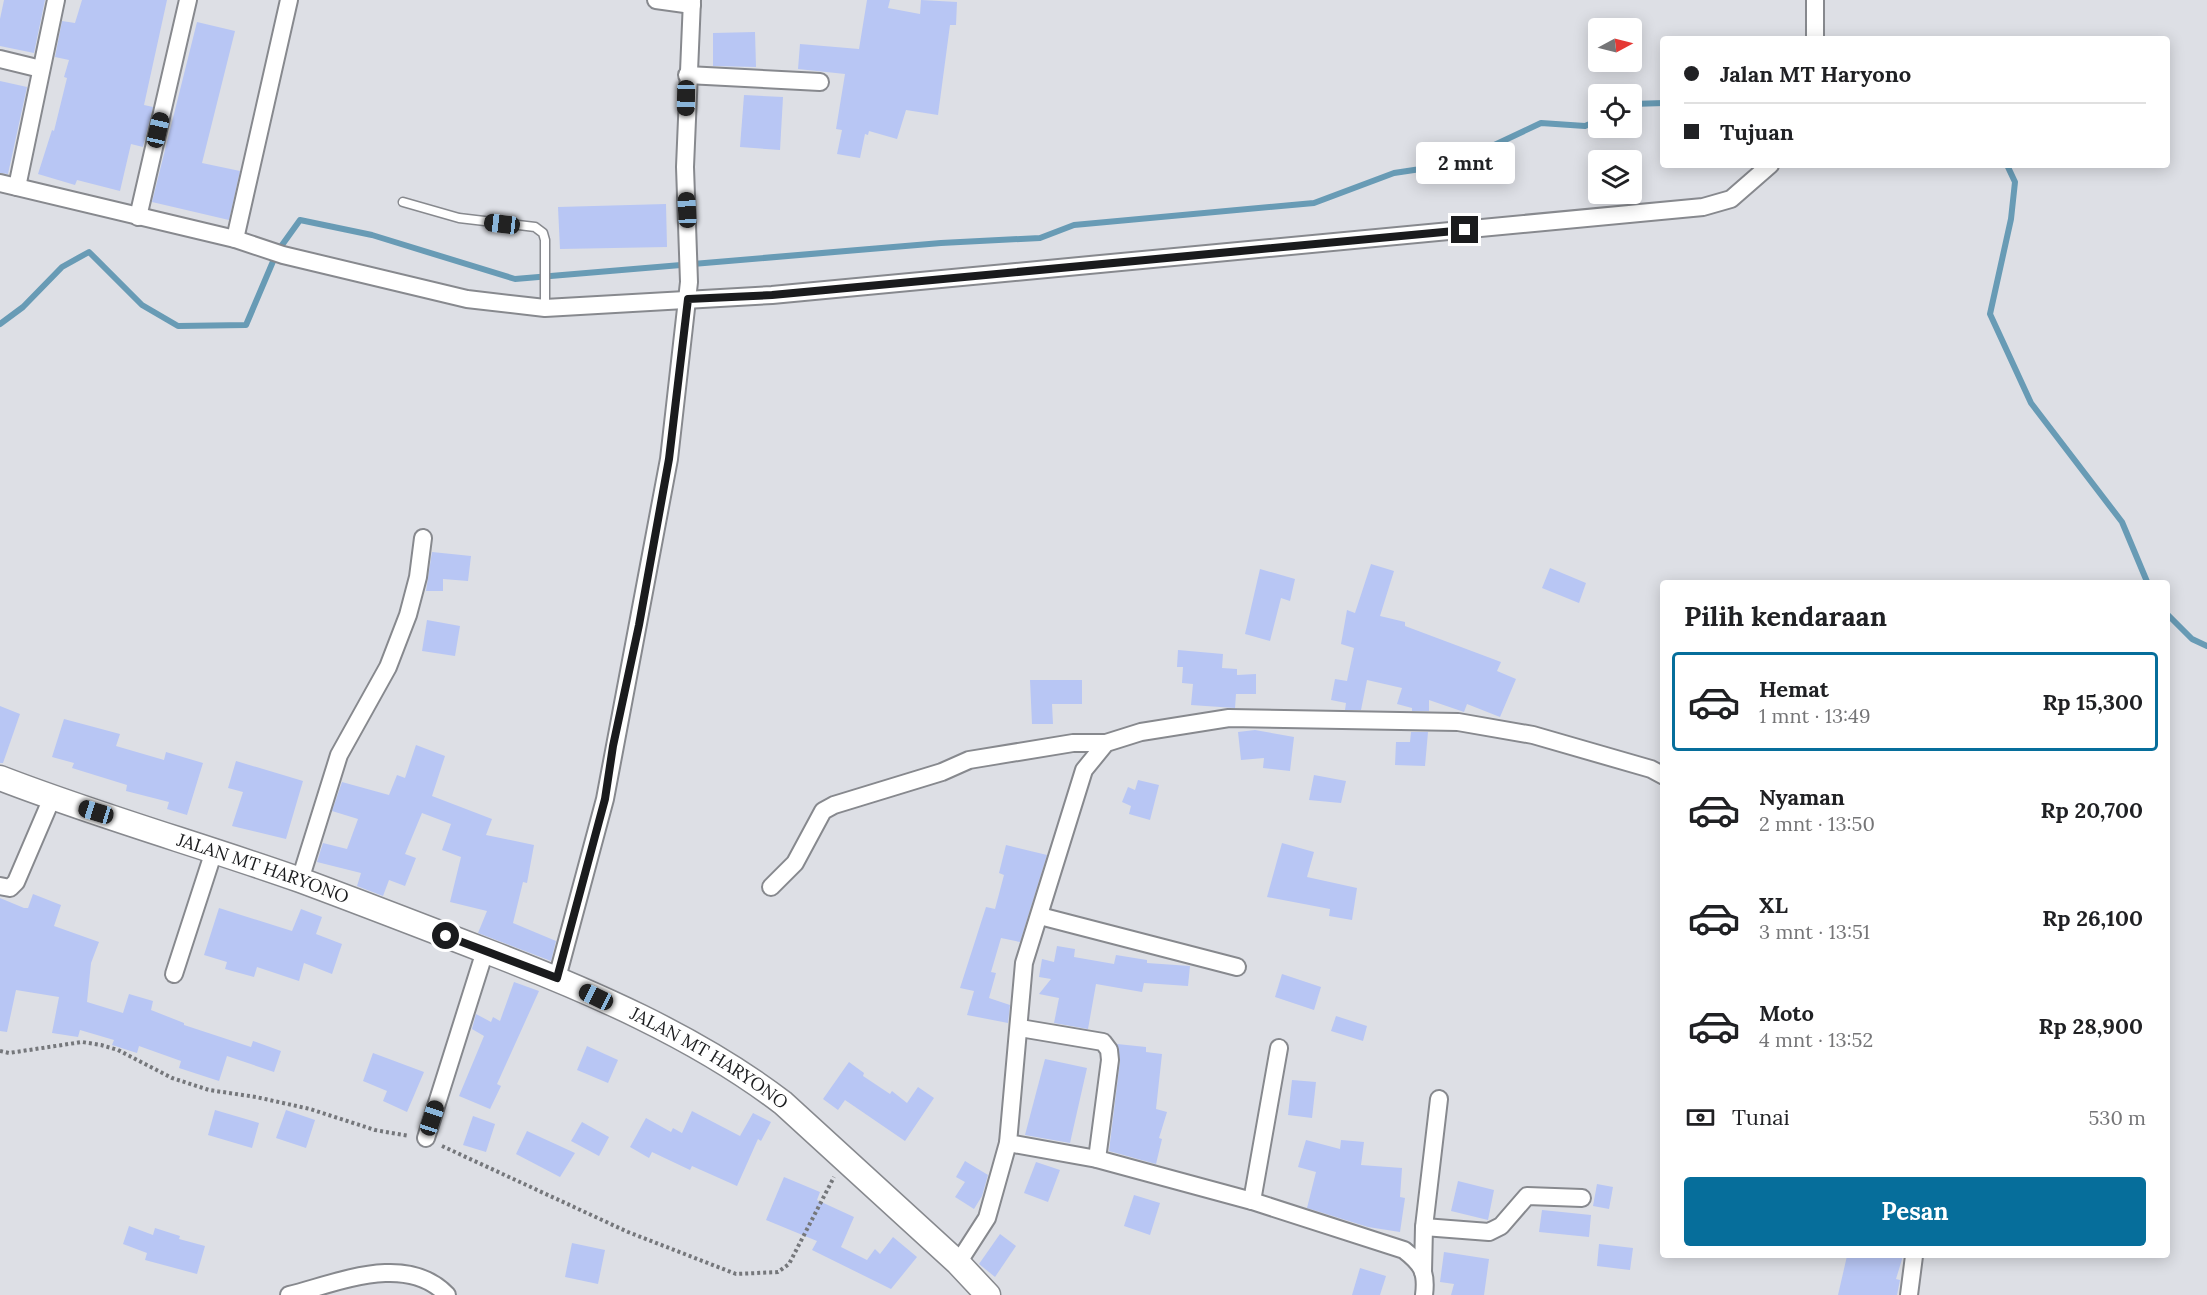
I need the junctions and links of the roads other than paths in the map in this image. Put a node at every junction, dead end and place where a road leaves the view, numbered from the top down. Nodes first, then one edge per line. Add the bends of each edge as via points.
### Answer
1 (56, 0) edge
2 (189, 0) edge
3 (289, 0) edge
4 (656, 0) edge
5 (1815, 0) edge
6 (692, 3) edge
7 (1815, 36) edge
8 (0, 59) edge
9 (41, 69) junction
10 (687, 75) junction
11 (820, 82) dead end
12 (1767, 168) edge
13 (8, 185) edge
14 (403, 202) dead end
15 (138, 217) junction
16 (235, 239) junction
17 (688, 299) junction
18 (545, 302) junction
19 (423, 538) dead end
20 (1106, 743) junction
21 (1660, 774) edge
22 (0, 778) edge
23 (52, 798) junction
24 (214, 851) junction
25 (300, 880) junction
26 (0, 886) edge
27 (771, 887) dead end
28 (1040, 916) junction
29 (485, 951) junction
30 (1237, 967) dead end
31 (174, 974) dead end
32 (557, 978) junction
33 (1020, 1028) junction
34 (1279, 1048) dead end
35 (1439, 1099) dead end
36 (426, 1138) road end
37 (1008, 1143) junction
38 (1097, 1159) junction
39 (1582, 1198) dead end
40 (1252, 1201) junction
41 (1424, 1227) junction
42 (1914, 1258) edge
43 (958, 1263) junction
44 (1423, 1272) junction
45 (345, 1288) edge
46 (290, 1295) edge
47 (447, 1295) edge
48 (988, 1295) edge
49 (1424, 1295) edge
50 (1910, 1295) edge

1 - 9 street
2 - 15 street
3 - 16 street
4 - 6 street
5 - 7 street
6 - 10 street
8 - 9 street
9 - 13 street
10 - 11 street
10 - 17 street
12 - 17 street via 1731,199 1703,207 784,294
13 - 15 street
14 - 18 lane via 459,218 535,227 546,240
15 - 16 street
16 - 18 street via 283,255 467,299
17 - 18 street
17 - 32 street via 669,459 639,625 605,799
19 - 25 street via 408,615 388,667 339,755
20 - 21 street via 1141,732 1229,718 1458,723 1533,735
20 - 27 street via 1073,743 969,760 834,805 823,811 795,863
20 - 28 street via 1084,770
22 - 23 main road, JALAN MT HARYONO
23 - 24 main road, JALAN MT HARYONO
23 - 26 street via 16,882 10,888
24 - 25 main road, JALAN MT HARYONO
24 - 31 street
25 - 29 main road, JALAN MT HARYONO
28 - 30 street
28 - 33 street via 1024,963
29 - 32 main road, JALAN MT HARYONO
29 - 36 street
32 - 43 main road, JALAN MT HARYONO via 734,1068 783,1103
33 - 37 street
33 - 38 street via 1103,1042 1109,1050
34 - 40 street
35 - 41 street
37 - 38 street
37 - 43 street via 987,1218
38 - 40 street
39 - 41 street via 1527,1196 1501,1226 1483,1233
40 - 44 street via 1404,1250
41 - 44 street
42 - 50 street
43 - 48 main road, JALAN MT HARYONO
44 - 49 street
45 - 46 street
45 - 47 street via 385,1272 405,1273 439,1286

